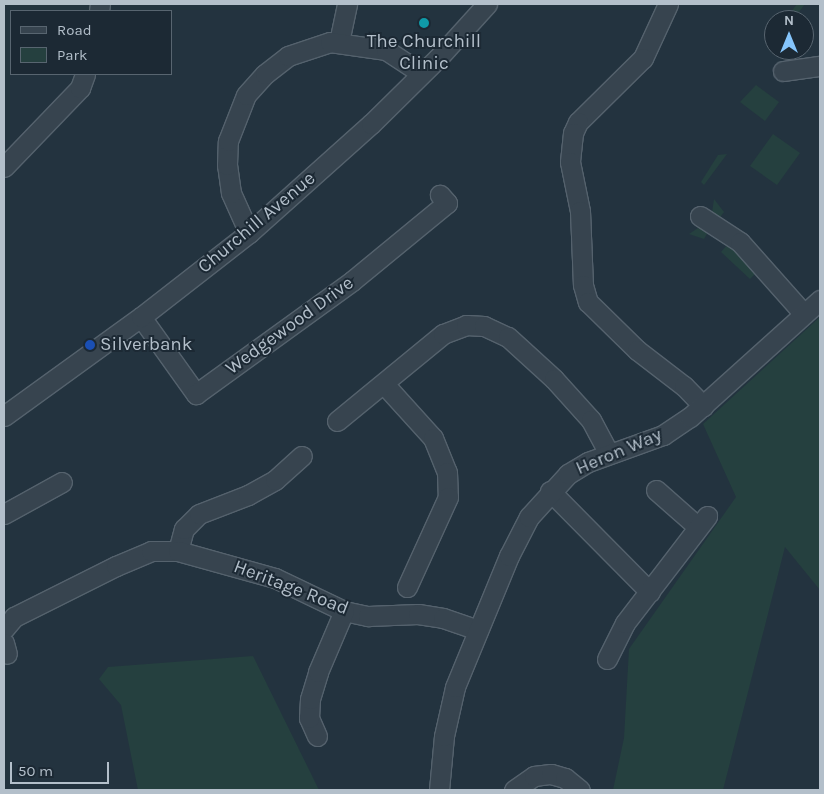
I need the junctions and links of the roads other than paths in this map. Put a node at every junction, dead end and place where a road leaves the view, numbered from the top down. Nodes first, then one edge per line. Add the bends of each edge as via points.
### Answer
1 (347, 4) edge
2 (487, 4) edge
3 (668, 4) edge
4 (339, 42) junction
5 (820, 66) edge
6 (783, 71) dead end
7 (422, 73) junction
8 (85, 75) edge
9 (4, 167) edge
10 (440, 195) dead end
11 (700, 216) dead end
12 (249, 233) junction
13 (820, 300) edge
14 (804, 314) junction
15 (141, 317) junction
16 (384, 384) junction
17 (703, 406) junction
18 (4, 416) edge
19 (337, 421) dead end
20 (609, 454) junction
21 (302, 456) dead end
22 (62, 482) dead end
23 (656, 490) dead end
24 (550, 491) junction
25 (4, 514) edge
26 (178, 551) junction
27 (407, 587) dead end
28 (650, 592) junction
29 (344, 611) junction
30 (4, 629) edge
31 (478, 630) junction
32 (607, 659) dead end
33 (317, 736) dead end
34 (439, 790) edge
35 (514, 790) edge
36 (580, 790) edge

1 - 4 street
2 - 7 street, Churchill Avenue
3 - 17 street via 643,58 578,122 573,133 570,162 581,218 582,278 588,302 637,350 684,386
4 - 7 street via 386,50
4 - 12 street via 288,56 246,95 228,141 227,165 231,193
5 - 6 street
7 - 12 street, Churchill Avenue via 309,181
8 - 9 street via 80,88
10 - 15 street, Wedgewood Drive via 447,203 352,281 196,394
11 - 14 street via 740,242
12 - 15 street, Churchill Avenue
13 - 14 street, Heron Way
14 - 17 street, Heron Way
15 - 18 street, Churchill Avenue
16 - 19 street
16 - 20 street via 423,348 444,334 466,325 484,326 508,337 554,379 591,420
16 - 27 street via 433,438 447,472 448,497
17 - 20 street, Heron Way via 663,435
20 - 24 street, Heron Way via 568,474
21 - 26 street via 274,480 248,495 199,514 184,530
22 - 25 street
23 - 28 street via 702,521
24 - 28 street
24 - 31 street, Heron Way via 529,517
26 - 29 street, Heritage Road via 275,578
26 - 30 street, Heritage Road via 150,551 116,566 14,617
28 - 32 street via 625,623
29 - 31 street, Heritage Road via 368,616 418,614 443,618
29 - 33 street via 310,699 309,718
31 - 34 street, Heron Way via 455,687 444,736
35 - 36 street via 534,776 551,774 565,778

